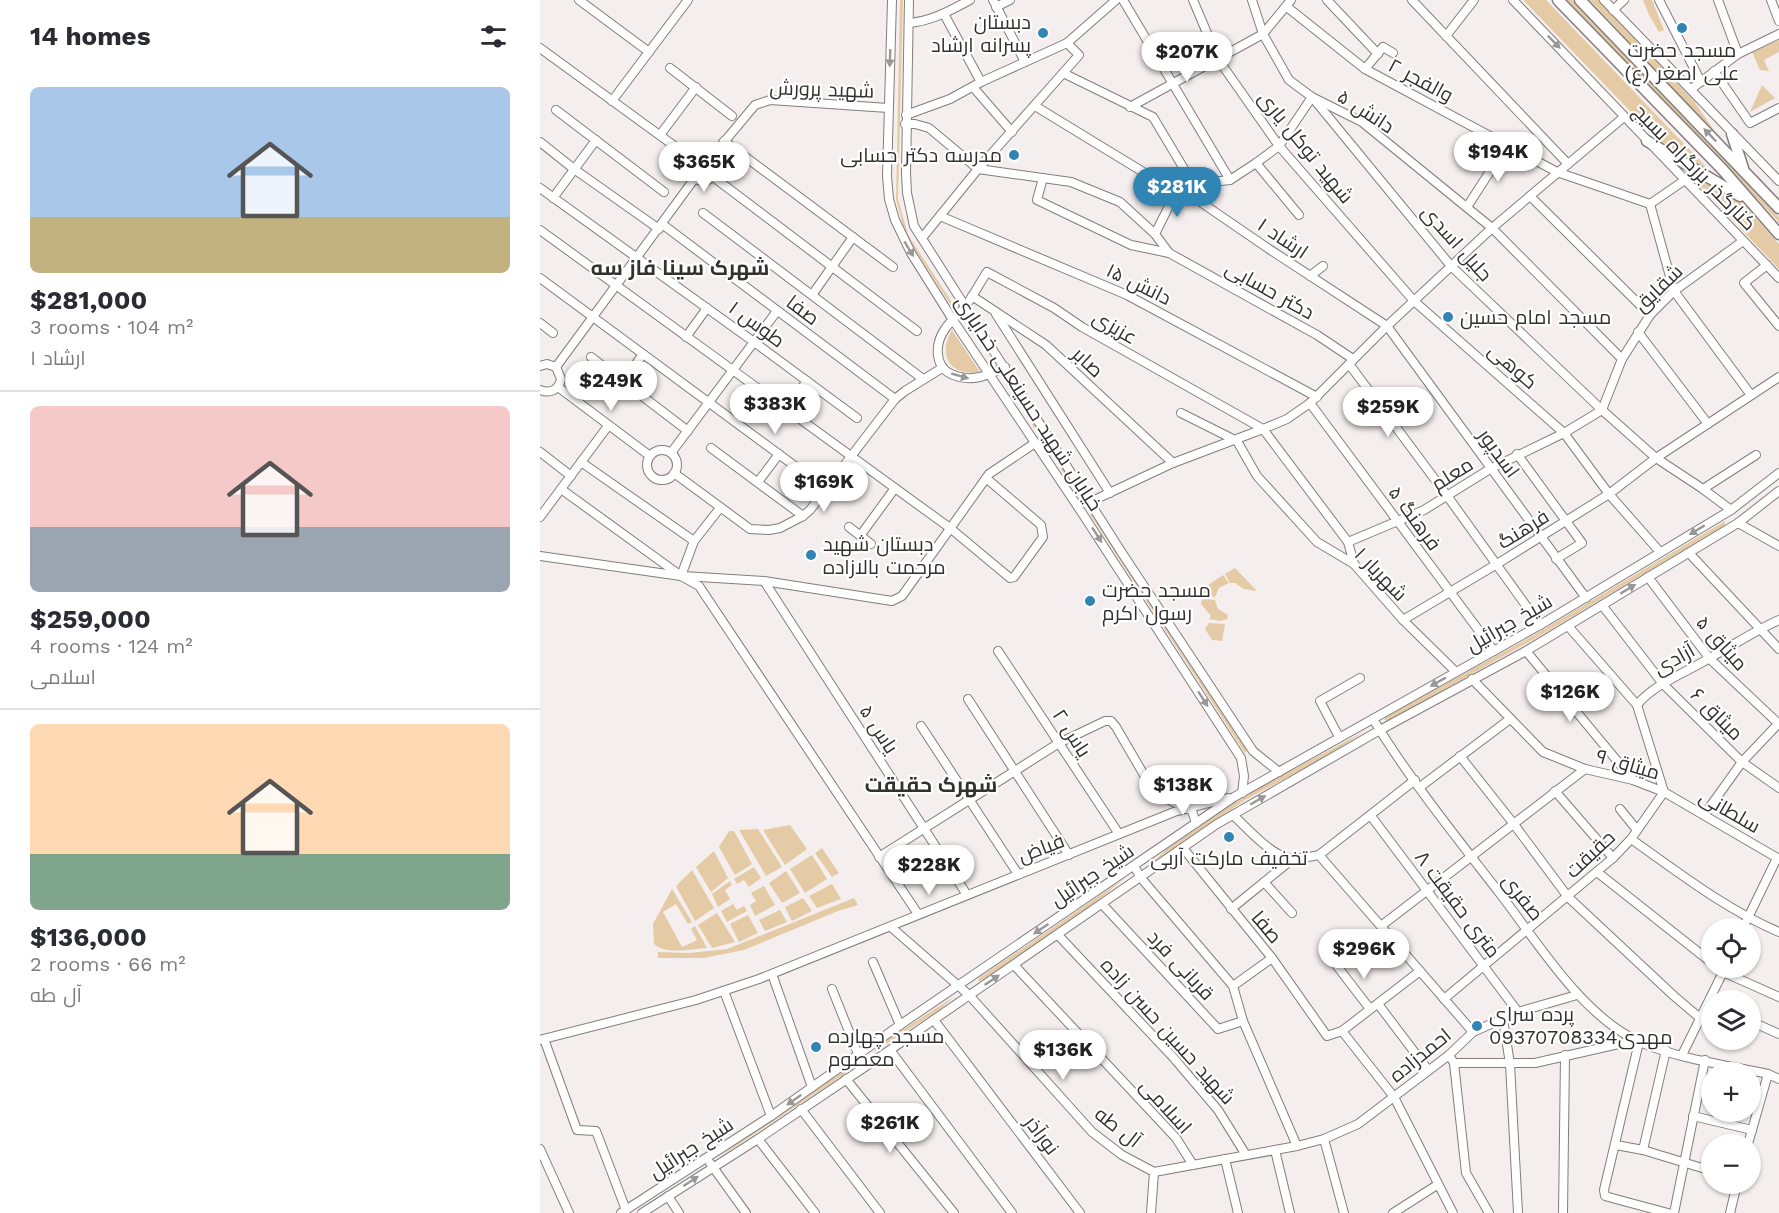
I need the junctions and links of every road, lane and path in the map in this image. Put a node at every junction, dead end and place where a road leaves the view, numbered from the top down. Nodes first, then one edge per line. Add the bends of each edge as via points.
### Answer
1 (579, 0) edge
2 (892, 0) edge
3 (909, 0) edge
4 (970, 0) edge
5 (1010, 0) edge
6 (1116, 0) edge
7 (1123, 0) edge
8 (1193, 0) edge
9 (1252, 0) edge
10 (1328, 0) edge
11 (1412, 0) edge
12 (1474, 0) edge
13 (1513, 0) edge
14 (1558, 0) edge
15 (1580, 0) edge
16 (1604, 0) edge
17 (1624, 0) edge
18 (1659, 0) edge
19 (1718, 0) edge
20 (1771, 0) edge
21 (685, 1) edge
22 (590, 3) edge
23 (995, 3) edge
24 (1289, 3) edge
25 (1613, 10) junction
26 (944, 14) junction
27 (1779, 21) edge
28 (909, 23) junction
29 (1263, 34) junction
30 (1779, 34) edge
31 (1446, 36) junction
32 (1067, 43) junction
33 (540, 48) edge
34 (649, 52) junction
35 (1393, 53) dead end
36 (1378, 54) junction
37 (1738, 54) junction
38 (1218, 59) junction
39 (1025, 62) junction
40 (670, 68) dead end
41 (1365, 69) junction
42 (1714, 71) junction
43 (1064, 73) junction
44 (981, 82) junction
45 (1701, 82) junction
46 (1173, 84) junction
47 (696, 87) junction
48 (973, 87) junction
49 (1691, 89) junction
50 (1312, 97) junction
51 (612, 100) junction
52 (1035, 106) junction
53 (1130, 107) junction
54 (888, 108) junction
55 (1779, 108) edge
56 (556, 110) dead end
57 (732, 116) dead end
58 (1624, 117) junction
59 (905, 120) junction
60 (1012, 132) junction
61 (1732, 134) junction
62 (660, 135) junction
63 (596, 140) junction
64 (724, 141) junction
65 (1647, 141) junction
66 (540, 142) edge
67 (1507, 145) junction
68 (1279, 146) junction
69 (709, 160) junction
70 (695, 161) junction
71 (1256, 163) junction
72 (1568, 164) junction
73 (574, 169) junction
74 (978, 169) junction
75 (1744, 171) junction
76 (1557, 172) junction
77 (712, 176) junction
78 (695, 178) junction
79 (1043, 178) junction
80 (1230, 180) junction
81 (1685, 180) junction
82 (1779, 181) edge
83 (1193, 184) junction
84 (540, 188) edge
85 (664, 192) dead end
86 (1176, 192) junction
87 (1530, 196) junction
88 (553, 198) junction
89 (1748, 201) junction
90 (1650, 204) junction
91 (1467, 207) junction
92 (1779, 208) edge
93 (703, 213) dead end
94 (1299, 215) dead end
95 (940, 216) junction
96 (661, 227) junction
97 (1492, 228) junction
98 (543, 233) edge
99 (1155, 234) junction
100 (1779, 234) edge
101 (853, 237) junction
102 (922, 238) junction
103 (1743, 240) junction
104 (540, 244) edge
105 (1169, 253) junction
106 (637, 258) junction
107 (1767, 265) junction
108 (1323, 266) dead end
109 (1451, 266) junction
110 (832, 267) junction
111 (893, 267) dead end
112 (1310, 276) junction
113 (540, 278) edge
114 (1779, 278) edge
115 (617, 286) junction
116 (1674, 291) junction
117 (812, 295) junction
118 (972, 296) junction
119 (1414, 301) junction
120 (965, 307) junction
121 (707, 308) junction
122 (777, 311) junction
123 (994, 311) junction
124 (1650, 315) junction
125 (593, 317) junction
126 (953, 320) junction
127 (540, 323) edge
128 (1388, 326) junction
129 (1779, 326) edge
130 (917, 331) dead end
131 (1638, 332) junction
132 (553, 333) dead end
133 (686, 337) junction
134 (754, 342) junction
135 (644, 354) junction
136 (591, 357) dead end
137 (1622, 359) junction
138 (1351, 361) junction
139 (540, 366) edge
140 (556, 367) junction
141 (1005, 367) junction
142 (942, 368) junction
143 (732, 371) junction
144 (990, 374) junction
145 (1779, 377) edge
146 (923, 380) junction
147 (807, 381) junction
148 (623, 382) junction
149 (558, 387) junction
150 (540, 390) edge
151 (1751, 395) junction
152 (1317, 397) junction
153 (895, 399) junction
154 (709, 402) junction
155 (1310, 404) junction
156 (785, 410) junction
157 (1602, 410) junction
158 (1181, 413) dead end
159 (857, 418) dead end
160 (1708, 424) junction
161 (608, 426) junction
162 (1263, 429) junction
163 (688, 431) junction
164 (1564, 432) junction
165 (1237, 441) junction
166 (1035, 443) junction
167 (711, 448) dead end
168 (540, 452) edge
169 (671, 453) junction
170 (779, 454) junction
171 (1517, 454) junction
172 (1756, 455) dead end
173 (650, 456) junction
174 (850, 457) junction
175 (1656, 458) junction
176 (581, 462) junction
177 (1173, 463) junction
178 (1490, 469) junction
179 (674, 473) junction
180 (1779, 473) edge
181 (571, 476) junction
182 (986, 478) junction
183 (758, 482) junction
184 (896, 488) junction
185 (561, 489) junction
186 (826, 489) junction
187 (1703, 489) junction
188 (1779, 491) edge
189 (1110, 493) junction
190 (1609, 494) junction
191 (1448, 497) junction
192 (1090, 502) junction
193 (720, 508) junction
194 (1731, 510) junction
195 (803, 516) junction
196 (540, 517) edge
197 (1396, 521) junction
198 (1566, 521) junction
199 (1738, 523) junction
200 (849, 527) dead end
201 (950, 528) junction
202 (860, 536) junction
203 (1541, 537) junction
204 (694, 541) junction
205 (1348, 542) junction
206 (872, 544) dead end
207 (1779, 546) edge
208 (1660, 552) junction
209 (1689, 553) junction
210 (540, 556) edge
211 (1557, 559) junction
212 (1354, 564) junction
213 (1497, 564) junction
214 (681, 576) junction
215 (1648, 577) junction
216 (764, 581) junction
217 (1449, 593) junction
218 (1586, 598) junction
219 (1602, 605) junction
220 (1403, 620) junction
221 (1779, 620) edge
222 (1540, 625) junction
223 (1568, 626) junction
224 (1759, 629) junction
225 (1779, 649) edge
226 (998, 651) dead end
227 (1494, 651) junction
228 (1526, 651) junction
229 (1710, 658) junction
230 (1456, 672) junction
231 (1360, 678) dead end
232 (1472, 679) junction
233 (1663, 684) junction
234 (968, 699) dead end
235 (1637, 705) junction
236 (1373, 719) junction
237 (1510, 719) junction
238 (1779, 723) edge
239 (921, 726) dead end
240 (1380, 730) junction
241 (1339, 737) junction
242 (1059, 743) junction
243 (1253, 751) junction
244 (1460, 756) junction
245 (1241, 758) junction
246 (1742, 762) junction
247 (1585, 769) junction
248 (1014, 772) junction
249 (1279, 772) junction
250 (1415, 780) junction
251 (1633, 780) junction
252 (1420, 787) junction
253 (1779, 788) edge
254 (1555, 791) junction
255 (1664, 792) junction
256 (1238, 795) junction
257 (969, 800) junction
258 (1188, 808) junction
259 (1620, 809) dead end
260 (1233, 814) junction
261 (1704, 815) junction
262 (1371, 816) junction
263 (1196, 823) junction
264 (1513, 823) junction
265 (924, 828) junction
266 (1637, 830) junction
267 (1119, 834) junction
268 (1631, 839) junction
269 (1182, 848) junction
270 (1069, 855) junction
271 (1319, 855) junction
272 (879, 856) junction
273 (1471, 857) junction
274 (1295, 858) junction
275 (1613, 858) junction
276 (1778, 858) edge
277 (1134, 866) junction
278 (1597, 872) junction
279 (1018, 874) junction
280 (1142, 878) junction
281 (1264, 882) junction
282 (1427, 890) junction
283 (967, 895) junction
284 (1568, 897) junction
285 (1102, 904) junction
286 (1231, 909) junction
287 (1292, 913) dead end
288 (918, 914) junction
289 (1748, 918) joint
290 (1761, 924) edge
291 (1381, 926) junction
292 (891, 927) junction
293 (1528, 931) junction
294 (1779, 932) edge
295 (1058, 935) junction
296 (1701, 954) edge
297 (1272, 958) junction
298 (873, 963) dead end
299 (1014, 965) junction
300 (1337, 966) dead end
301 (1485, 966) junction
302 (1420, 971) junction
303 (772, 974) junction
304 (1740, 978) edge
305 (959, 986) junction
306 (1233, 986) junction
307 (832, 989) dead end
308 (724, 991) junction
309 (969, 995) junction
310 (1577, 995) junction
311 (1779, 997) edge
312 (1444, 999) junction
313 (1378, 1004) junction
314 (1370, 1009) junction
315 (1518, 1012) junction
316 (1700, 1018) joint
317 (1503, 1019) junction
318 (934, 1020) junction
319 (1244, 1021) junction
320 (900, 1025) junction
321 (1761, 1026) edge
322 (1342, 1031) junction
323 (1473, 1032) junction
324 (1779, 1034) edge
325 (542, 1039) edge
326 (1638, 1041) junction
327 (890, 1050) junction
328 (1666, 1050) junction
329 (858, 1054) junction
330 (1449, 1054) junction
331 (1682, 1055) junction
332 (1565, 1056) junction
333 (1705, 1060) junction
334 (1454, 1063) junction
335 (1510, 1064) junction
336 (866, 1065) junction
337 (1428, 1070) junction
338 (1768, 1074) junction
339 (846, 1079) junction
340 (1779, 1079) edge
341 (812, 1087) junction
342 (1394, 1097) junction
343 (801, 1109) junction
344 (771, 1116) junction
345 (1693, 1116) junction
346 (1752, 1130) junction
347 (1751, 1134) edge
348 (758, 1139) junction
349 (1324, 1139) junction
350 (1616, 1145) junction
351 (1297, 1146) junction
352 (540, 1149) edge
353 (1275, 1150) junction
354 (1643, 1150) junction
355 (1246, 1155) junction
356 (708, 1158) junction
357 (1225, 1159) junction
358 (1684, 1163) junction
359 (1193, 1165) junction
360 (713, 1167) junction
361 (1701, 1168) edge
362 (1154, 1172) junction
363 (1437, 1185) junction
364 (1735, 1194) edge
365 (668, 1196) junction
366 (624, 1211) edge
367 (569, 1213) edge
368 (642, 1213) edge
369 (679, 1213) edge
370 (746, 1213) edge
371 (815, 1213) edge
372 (880, 1213) edge
373 (954, 1213) edge
374 (1012, 1213) edge
375 (1080, 1213) edge
376 (1151, 1213) edge
377 (1238, 1213) edge
378 (1290, 1213) edge
379 (1344, 1213) edge
380 (1393, 1213) edge
381 (1453, 1213) edge
382 (1489, 1213) edge
383 (1518, 1213) edge
384 (1563, 1213) edge
385 (1668, 1213) edge
386 (1674, 1213) edge
387 (1730, 1213) edge

1 - 22 street
2 -> 54 street, خیابان شهید حسینعلی خدایاری
3 - 28 street, خیابان شهید حسینعلی خدایاری
4 - 26 street
5 - 23 street
6 - 32 street
7 - 46 street
8 - 38 street, شهید توکل یاری
9 - 29 street, دانش ۵
10 - 36 street, والفجر ۲
11 - 31 street
12 - 31 street
13 -> 58 street, کنارگذر بزرگراه بسیج
14 - 89 highway via 1723,170
75 -> 15 highway
16 - 25 street
17 - 25 street
18 - 45 street
19 - 37 street
20 - 27 street
21 - 34 street
22 - 34 street
23 - 39 street
24 - 29 street
24 - 41 street, والفجر ۲
25 - 49 street
26 - 28 street via 925,22
26 - 44 street
28 - 59 street, خیابان شهید حسینعلی خدایاری
29 - 38 street
29 - 50 street, دانش ۵ via 1289,80
30 - 37 street
31 - 72 street
32 - 39 street
32 - 43 street via 1079,55
33 - 51 street
34 - 51 street
35 - 36 street via 1383,47
36 - 41 street, والفجر ۲
37 - 42 street
38 - 46 street
38 - 68 street, شهید توکل یاری
39 - 44 street
40 - 47 street
41 - 67 street, والفجر ۲
42 - 45 street
42 - 55 street via 1750,123
43 - 52 street
43 - 53 street
44 - 48 street
45 - 49 street
46 - 53 street
46 - 80 street
47 - 57 street
47 - 62 street
48 - 59 street
48 - 60 street
49 - 61 street
50 - 68 street
50 - 91 street, دانش ۵ via 1362,122
50 - 109 street, جلیل اسدی
51 - 62 street
52 - 60 street
52 - 86 street, ارشاد ۱
53 - 83 street via 1152,117
54 - 64 street, شهید پرورش via 770,100 755,105
54 -> 126 street, خیابان شهید حسینعلی خدایاری via 887,176 895,220
56 - 63 street
58 - 65 street, کنارگذر بزرگراه بسیج
58 - 72 street
59 - 74 street via 929,128
59 - 102 street, خیابان شهید حسینعلی خدایاری via 907,194 914,226
60 - 74 street
61 - 75 highway
61 - 82 street
62 - 70 street
63 - 73 street
63 - 85 street
64 - 69 street, شهید پرورش
64 - 101 street
65 - 81 street, کنارگذر بزرگراه بسیج
65 - 89 highway
66 - 73 street, صفا
67 - 76 street, والفجر ۲
67 - 91 street
68 - 71 street
68 - 119 street, شهید توکل یاری
69 - 70 street
69 - 77 street via 714,166
70 - 78 street via 691,168
71 - 80 street
71 - 94 street
72 - 76 street
73 - 88 street
73 - 96 street, صفا
74 - 79 street, دکتر حسابی
74 - 95 street
75 - 92 highway
76 - 87 street
76 - 90 street, والفجر ۲
77 - 78 street via 702,181
77 - 110 street
78 - 96 street
79 - 99 street, دکتر حسابی via 1071,182 1120,202
79 - 105 street, دکتر حسابی via 1037,200 1131,245
80 - 83 street
81 - 90 street
81 - 103 street, کنارگذر بزرگراه بسیج
83 - 86 street
84 - 88 street, طوس ۱
86 - 99 street
86 - 112 street, ارشاد ۱ via 1199,201
87 - 97 street
87 - 124 street
88 - 106 street, طوس ۱
89 - 100 highway
90 - 116 street
91 - 97 street, دانش ۵
93 - 117 street
95 - 102 street
95 - 152 street, دانش ۱۵ via 1127,295
96 - 106 street
96 - 122 street, صفا
97 - 109 street
97 - 137 street, دانش ۵
98 - 104 street
98 - 115 street
99 - 105 street, دکتر حسابی
101 - 110 street
101 - 111 street
102 - 120 street, خیابان شهید حسینعلی خدایاری
103 - 107 street, کنارگذر بزرگراه بسیج
103 - 116 street, شقایق
105 - 138 street, دکتر حسابی via 1317,335
106 - 115 street
106 - 121 street, طوس ۱
107 - 114 street, کنارگذر بزرگراه بسیج
107 - 129 street via 1744,283
108 - 112 street
109 - 119 street
109 - 157 street, جلیل اسدی
110 - 117 street
110 - 130 street
112 - 128 street, ارشاد ۱
113 - 125 street
115 - 125 street
115 - 133 street
116 - 124 street, شقایق
116 - 151 street
117 - 146 street
118 - 120 street, عزیزی
118 - 123 street, صابر
118 - 162 street, عزیزی via 987,272
119 - 128 street
119 - 164 street, کوهی
120 - 126 street, عزیزی
120 - 141 street, خیابان شهید حسینعلی خدایاری
121 - 133 street
121 - 134 street, طوس ۱
122 - 134 street
122 - 153 street, صفا
123 - 177 street, صابر via 1046,345
123 - 189 street
124 - 131 street, شقایق
125 - 135 street
125 - 140 street
126 - 142 street, عزیزی via 939,346
126 - 144 street, خیابان شهید حسینعلی خدایاری
127 - 132 street
128 - 138 street
128 - 178 street, اسدپور
131 - 137 street, شقایق
131 - 160 street
133 - 143 street
134 - 143 street
134 - 147 street, طوس ۱
135 - 148 street
135 - 154 street
136 - 148 street
137 - 157 street, شقایق
138 - 152 street
138 - 191 street
139 - 140 street
140 - 149 street via 561,374
141 - 144 street
141 - 192 street, خیابان شهید حسینعلی خدایاری
142 -> 144 street via 968,379
142 - 146 street
143 - 154 street
143 - 156 street
144 - 166 street, خیابان شهید حسینعلی خدایاری
145 - 151 street, فرهنگ
146 - 153 street
147 - 156 street
147 - 159 street, طوس ۱
148 - 163 street
149 - 150 street via 550,392
149 - 161 street
151 - 160 street, فرهنگ
152 - 155 street
153 - 174 street
154 - 163 street
154 - 170 street
155 - 162 street
155 - 197 street, فرهنگ ۵
156 - 174 street
157 - 164 street, معلم
157 - 175 street, جلیل اسدی
158 - 165 street
160 - 175 street, فرهنگ
161 - 173 street
161 - 176 street
162 - 165 street
162 - 205 street
163 - 169 street
164 - 171 street, معلم
164 - 190 street, کوهی
165 - 177 street
165 - 212 street, شهریار ۱ via 1257,476 1317,542
166 - 182 street
166 -> 245 street, خیابان شهید حسینعلی خدایاری
167 - 183 street
168 - 181 street
169 - 173 street via 660,450
169 - 179 street via 677,464
170 - 183 street
170 - 186 street
171 - 178 street, معلم
171 - 198 street
172 - 187 street
173 - 179 street via 647,468 656,479 666,479
174 - 184 street
174 - 186 street
175 - 187 street, جلیل اسدی
175 - 190 street, فرهنگ
176 - 181 street
176 - 204 street
177 - 189 street
178 - 191 street, معلم
178 - 203 street, اسدپور
179 - 193 street
180 - 194 street, شیخ جبرائیل
181 - 185 street
182 - 201 street
182 - 201 street via 1044,531 1017,575 1010,578
183 - 195 street
184 - 201 street
184 - 202 street
185 - 196 street
185 - 214 street
186 - 195 street
187 - 194 street, جلیل اسدی
188 - 199 street, شیخ جبرائیل
189 - 192 street
190 - 198 street, فرهنگ
190 - 208 street, کوهی
191 - 197 street, معلم
191 - 213 street
192 - 243 street, خیابان شهید حسینعلی خدایاری
193 - 195 street via 750,529 780,528
193 - 204 street
194 -> 208 street, شیخ جبرائیل
197 - 205 street, معلم
197 - 217 street, فرهنگ ۵
198 - 203 street, فرهنگ
198 - 211 street via 1582,543
199 - 207 street
199 - 209 street, شیخ جبرائیل
200 - 202 street
201 - 216 street via 902,596 892,601
202 - 206 street
203 - 211 street, اسدپور
203 - 213 street, فرهنگ
204 - 214 street
205 - 212 street
208 - 218 street, شیخ جبرائیل
209 - 215 street, شیخ جبرائیل
209 - 224 street
210 - 214 street
211 - 218 street, اسدپور
212 - 220 street, شهریار ۱
213 - 217 street, فرهنگ
213 - 222 street
214 - 216 street
214 - 272 street via 699,586
219 -> 215 street, شیخ جبرائیل
215 - 229 street, میثاق ۵
216 - 265 street, یاس ۵
217 - 220 street, فرهنگ
217 - 227 street, فرهنگ ۵
218 - 222 street, شیخ جبرائیل
219 - 223 street, شیخ جبرائیل
219 - 233 street, میثاق ۶
220 - 230 street, شهریار ۱
221 - 224 street, آزادی
222 - 227 street, شیخ جبرائیل
223 - 228 street, شیخ جبرائیل
223 - 235 street
224 - 225 street
224 - 229 street, آزادی
226 - 242 street, یاس ۲
227 - 230 street, شیخ جبرائیل
228 - 232 street, شیخ جبرائیل
228 - 251 street
229 - 233 street, آزادی
229 - 238 street, میثاق ۵
230 -> 236 street, شیخ جبرائیل
231 - 241 street via 1320,701
232 - 237 street, میثاق ۹
232 - 240 street, شیخ جبرائیل
233 - 235 street, آزادی
233 - 246 street, میثاق ۶
234 - 248 street
235 - 255 street
236 - 240 street, صفری
236 - 241 street, شیخ جبرائیل
237 - 244 street
237 - 247 street, میثاق ۹ via 1543,752
238 - 246 street
239 - 257 street
240 - 250 street, صفری
260 -> 240 street, شیخ جبرائیل
241 - 249 street, شیخ جبرائیل
242 - 248 street
242 - 258 street via 1111,721 1151,787
242 - 267 street, یاس ۲
243 - 245 street
243 - 249 street, خیابان شهید حسینعلی خدایاری
244 - 252 street
244 - 264 street
245 - 256 street via 1244,776
246 - 253 street, میثاق ۶
246 - 261 street
247 - 251 street, میثاق ۹
247 - 254 street
248 - 257 street
248 - 270 street
249 - 256 street, شیخ جبرائیل
250 - 252 street, صفری
250 - 262 street
251 - 255 street, میثاق ۹
252 - 273 street, صفری
254 - 264 street
254 - 275 street
255 - 261 street, سلطانی
255 - 266 street, حقیقت
256 - 258 street, فیاض
256 - 263 street, شیخ جبرائیل
257 - 265 street
257 - 279 street
258 - 263 street
258 - 267 street, فیاض
259 - 266 street
260 - 269 street, شیخ جبرائیل
260 - 274 street via 1265,844 1285,857
261 - 276 street, سلطانی
262 - 271 street
262 - 282 street, ۸ متری حقیقت
263 - 277 street, شیخ جبرائیل
264 - 273 street
264 - 284 street
265 - 272 street
265 - 283 street, یاس ۵
266 - 268 street, حقیقت
267 - 270 street, فیاض
268 - 275 street, حقیقت
268 - 289 street
269 - 280 street, شیخ جبرائیل
269 - 286 street, صفا
270 - 279 street, فیاض
271 - 274 street
271 - 291 street
272 - 288 street
273 - 282 street
273 - 293 street, صفری
274 - 281 street
275 - 278 street, حقیقت
276 - 289 street
277 - 280 street
277 -> 305 street, شیخ جبرائیل
278 - 284 street, حقیقت
278 - 296 street
279 - 283 street, فیاض
280 - 285 street, شیخ جبرائیل
280 - 306 street
281 - 286 street
281 - 287 street
282 - 291 street
282 - 301 street, ۸ متری حقیقت
283 - 288 street, فیاض
284 - 293 street, حقیقت
284 - 316 street
285 - 295 street, شیخ جبرائیل
285 - 319 street, قربانی فرد via 1218,1029
286 - 297 street, صفا
288 - 292 street, فیاض
290 - 294 street
291 - 302 street
292 - 303 street, فیاض
292 - 305 street, آل طه
293 - 301 street, حقیقت
293 - 310 street, صفری
295 - 299 street, شیخ جبرائیل
295 - 355 street, شهید حسین حسن زاده via 1172,1056 1218,1110
297 - 306 street
297 - 322 street, صفا via 1327,1036
298 - 320 street
309 -> 299 street, شیخ جبرائیل
299 - 359 street, اسلامی via 1176,1138
300 - 314 street
301 - 312 street, حقیقت
301 - 315 street, ۸ متری حقیقت
302 - 312 street
302 - 313 street
303 - 308 street, فیاض
303 - 341 street
304 - 311 street
305 - 309 street, آل طه
305 - 320 street, شیخ جبرائیل
306 - 319 street
307 - 329 street
308 - 325 street, فیاض
308 - 344 street
309 - 318 street, شیخ جبرائیل
309 - 362 street, آل طه via 1092,1132 1122,1155
310 - 315 street, احمدزاده
310 - 326 street, صفری
312 - 323 street
313 - 314 street
313 - 337 street
314 - 322 street
315 - 317 street, احمدزاده
316 - 331 street
317 - 323 street, احمدزاده
317 - 335 street
318 - 327 street, شیخ جبرائیل
318 - 375 street, نورآذر
319 - 351 street
320 - 329 street, شیخ جبرائیل
321 - 324 street
322 - 342 street
323 - 330 street, احمدزاده
325 - 366 street via 577,1130 596,1131
326 - 328 street, صفری
326 - 332 street
326 - 350 street
327 - 336 street, شیخ جبرائیل
327 - 374 street
328 - 331 street, صفری
328 - 354 street
329 - 336 street
329 - 341 street, شیخ جبرائیل
330 - 334 street
330 - 337 street, احمدزاده
331 - 333 street, صفری
332 - 335 street
332 - 384 street
333 - 338 street, صفری
333 - 345 street
334 - 335 street
334 - 382 street via 1466,1173
335 - 383 street
336 - 339 street, شیخ جبرائیل
337 - 342 street, احمدزاده
338 - 340 street, صفری
338 - 346 street
339 - 343 street, شیخ جبرائیل
339 - 373 street
341 -> 344 street, شیخ جبرائیل
342 - 349 street, احمدزاده via 1358,1124
342 - 363 street
343 - 348 street, شیخ جبرائیل
343 - 372 street
344 - 356 street, شیخ جبرائیل
345 - 346 street
345 - 358 street
346 - 347 street
348 - 360 street, شیخ جبرائیل
348 - 371 street
349 - 351 street, احمدزاده
349 - 379 street
350 - 354 street
350 - 385 street via 1605,1196
351 - 353 street, احمدزاده
352 - 367 street
353 - 355 street, احمدزاده
353 - 378 street
354 - 358 street
355 - 357 street, احمدزاده
356 - 360 street
356 - 366 street, شیخ جبرائیل
357 - 359 street, احمدزاده
357 - 377 street
358 - 361 street
358 - 386 street
359 - 362 street, احمدزاده
365 -> 360 street, شیخ جبرائیل
360 - 370 street
362 - 376 street
363 - 380 street
363 - 381 street
364 - 387 street
365 - 368 street, شیخ جبرائیل
365 - 369 street

